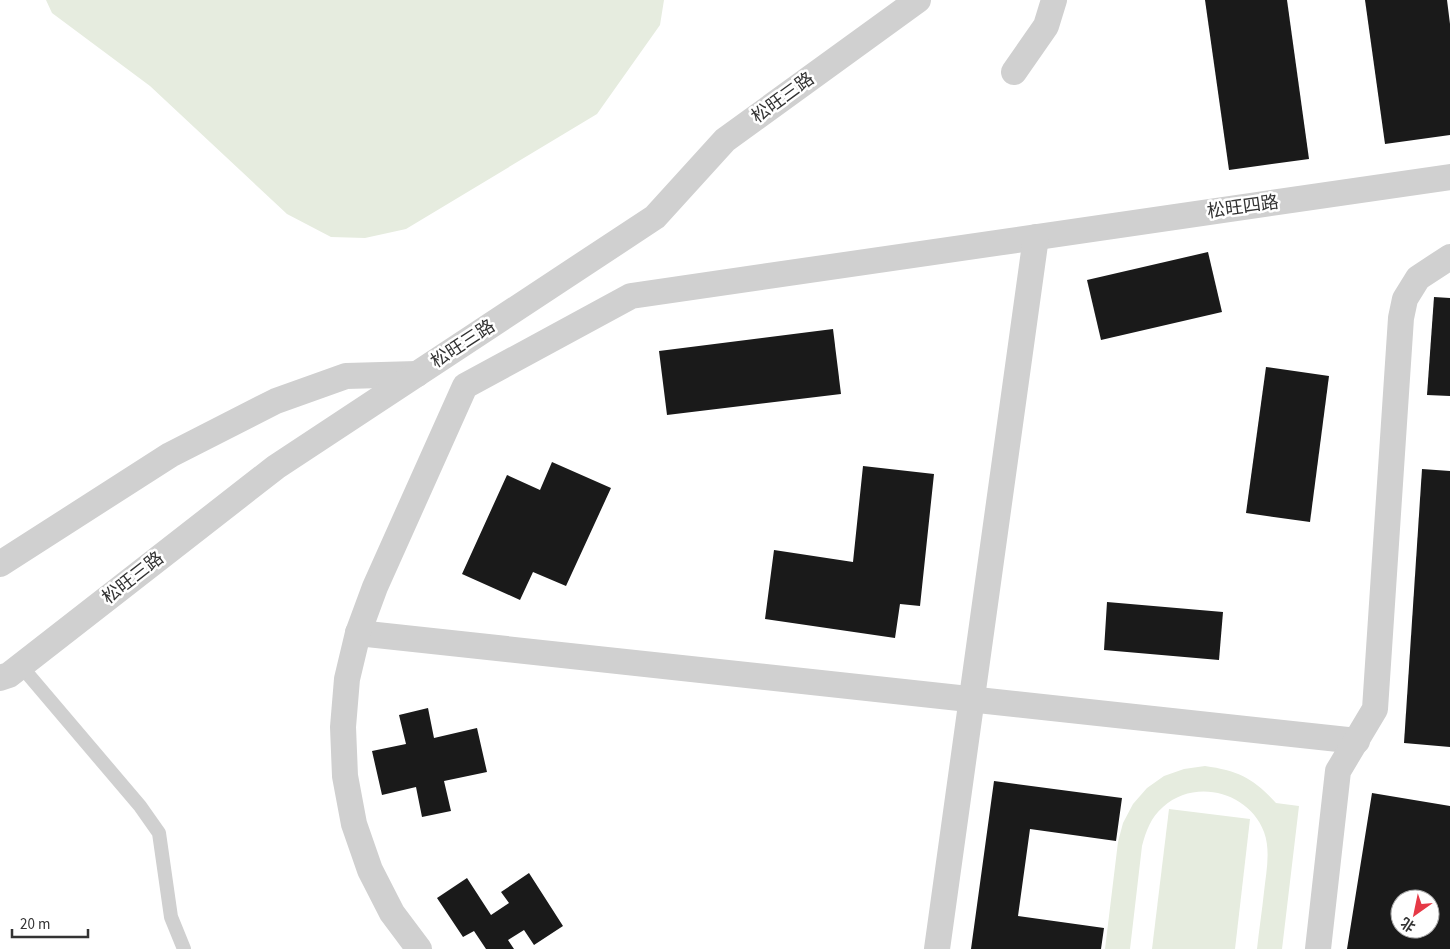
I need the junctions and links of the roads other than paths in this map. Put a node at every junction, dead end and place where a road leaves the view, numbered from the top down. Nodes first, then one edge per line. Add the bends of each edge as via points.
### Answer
1 (918, 0) edge
2 (1054, 0) edge
3 (1014, 72) dead end
4 (1450, 177) edge
5 (1036, 237) junction
6 (1450, 257) edge
7 (418, 374) junction
8 (0, 564) edge
9 (358, 633) junction
10 (10, 672) edge
11 (971, 699) junction
12 (1357, 741) junction
13 (184, 949) edge
14 (419, 949) edge
15 (937, 949) edge
16 (1318, 949) edge

1 - 7 street, 松旺三路 via 725,140 655,218
2 - 3 street via 1046,26
4 - 5 street, 松旺四路
5 - 9 street, 松旺四路 via 631,296 465,386 375,586
5 - 11 street
6 - 12 street via 1418,278 1405,299 1401,318 1375,709
7 - 8 street via 346,376 276,401 170,455
7 - 10 street, 松旺三路 via 276,467
9 - 11 street
9 - 14 street, 松旺四路 via 347,679 343,727 345,776 354,824 370,870 392,913
10 - 13 lane via 140,806 159,833 171,917
11 - 12 street
11 - 15 street
12 - 16 street via 1338,771

